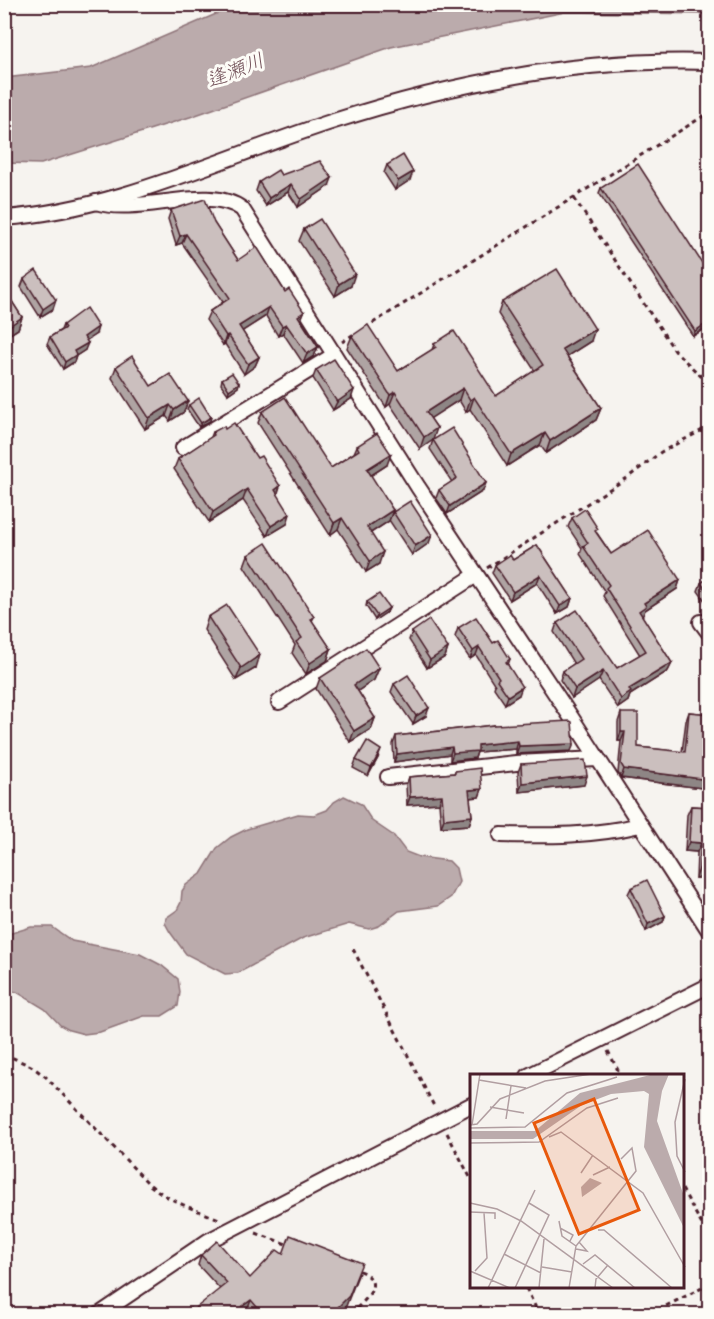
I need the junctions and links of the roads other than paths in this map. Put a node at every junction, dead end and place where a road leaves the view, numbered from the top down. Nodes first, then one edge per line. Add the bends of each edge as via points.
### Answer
1 (710, 62) edge
2 (96, 202) junction
3 (4, 218) edge
4 (332, 351) junction
5 (183, 448) dead end
6 (476, 575) junction
7 (279, 702) dead end
8 (598, 759) junction
9 (388, 777) dead end
10 (640, 825) junction
11 (501, 835) dead end
12 (710, 932) edge
13 (710, 985) edge
14 (532, 1074) edge
15 (470, 1106) edge
16 (100, 1314) edge

1 - 2 street via 600,64 448,88 334,121
2 - 3 street via 68,211
2 - 4 street via 118,207 212,198 236,204 247,215
4 - 5 street
4 - 6 street
6 - 7 street
6 - 8 street
8 - 9 street via 516,762
8 - 10 street
10 - 11 street via 579,835
10 - 12 street
13 - 14 street
15 - 16 street via 208,1241

